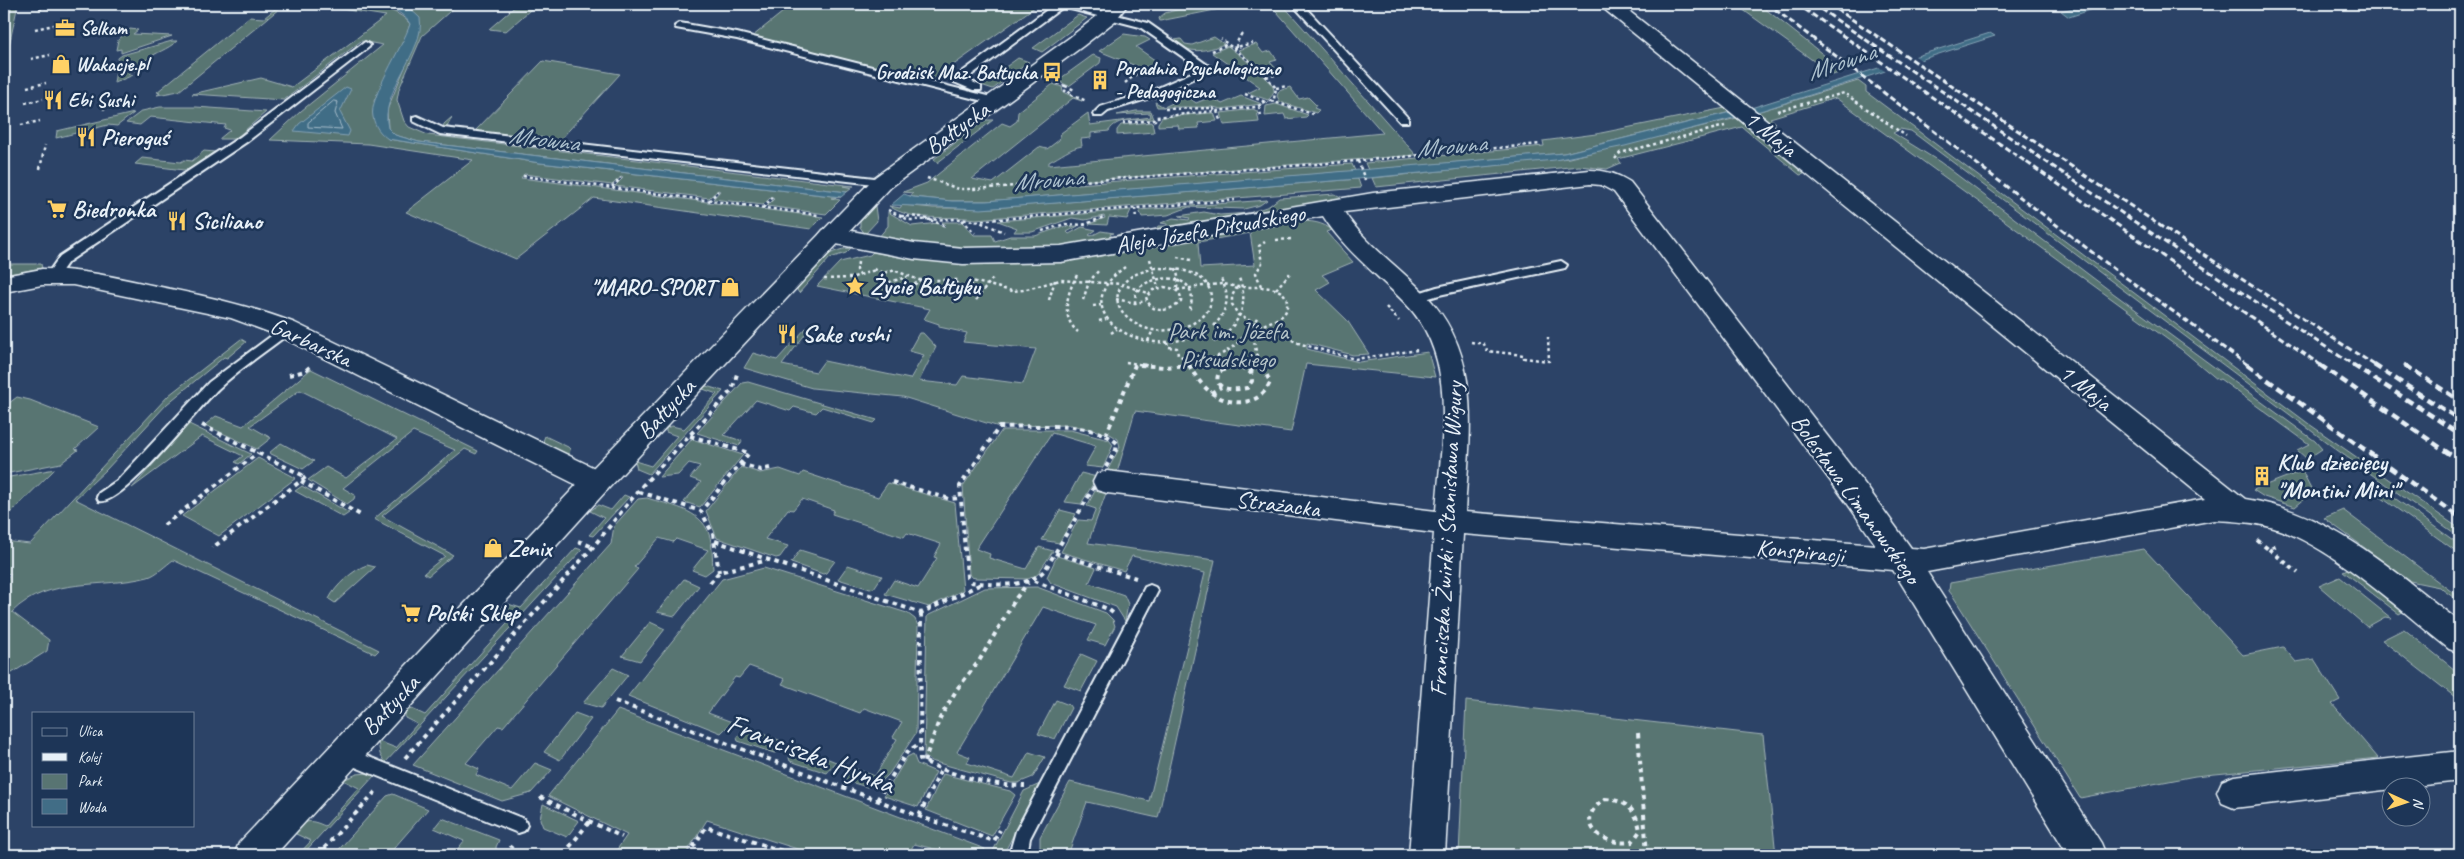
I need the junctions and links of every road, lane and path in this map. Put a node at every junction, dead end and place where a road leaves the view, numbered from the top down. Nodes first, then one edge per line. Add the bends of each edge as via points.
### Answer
1 (6, 4) edge
2 (1062, 4) edge
3 (1297, 4) edge
4 (1608, 4) edge
5 (57, 6) dead end
6 (38, 9) dead end
7 (1113, 10) edge
8 (4, 13) edge
9 (54, 25) dead end
10 (680, 26) dead end
11 (35, 29) dead end
12 (1243, 31) dead end
13 (1221, 39) dead end
14 (1253, 43) dead end
15 (1228, 44) junction
16 (366, 45) dead end
17 (1237, 47) junction
18 (1233, 48) junction
19 (1209, 52) dead end
20 (50, 55) dead end
21 (31, 59) dead end
22 (1140, 71) dead end
23 (1279, 74) dead end
24 (1266, 76) junction
25 (1056, 82) dead end
26 (46, 84) dead end
27 (1065, 86) junction
28 (1287, 86) dead end
29 (27, 87) dead end
30 (1118, 88) dead end
31 (1276, 88) junction
32 (1075, 90) dead end
33 (1245, 94) dead end
34 (999, 98) junction
35 (43, 99) dead end
36 (1091, 102) dead end
37 (1270, 102) junction
38 (25, 103) dead end
39 (104, 107) dead end
40 (1259, 107) junction
41 (1217, 111) junction
42 (104, 112) dead end
43 (1747, 113) junction
44 (1098, 114) dead end
45 (1313, 114) dead end
46 (1261, 116) dead end
47 (417, 119) dead end
48 (1155, 120) junction
49 (1220, 120) dead end
50 (1404, 120) dead end
51 (40, 121) dead end
52 (1118, 124) dead end
53 (21, 125) dead end
54 (1155, 125) dead end
55 (1906, 136) dead end
56 (1540, 144) dead end
57 (45, 145) dead end
58 (1358, 163) junction
59 (40, 169) dead end
60 (1601, 169) junction
61 (523, 176) dead end
62 (622, 178) dead end
63 (926, 178) dead end
64 (612, 187) junction
65 (1369, 189) dead end
66 (718, 191) dead end
67 (883, 195) junction
68 (772, 198) dead end
69 (1244, 199) dead end
70 (709, 201) junction
71 (763, 208) junction
72 (1135, 208) junction
73 (1330, 208) junction
74 (1104, 218) dead end
75 (961, 219) junction
76 (1136, 219) dead end
77 (933, 221) junction
78 (976, 221) junction
79 (983, 221) junction
80 (827, 225) junction
81 (944, 225) dead end
82 (1083, 225) junction
83 (988, 226) junction
84 (1090, 226) dead end
85 (1075, 229) dead end
86 (992, 231) dead end
87 (1009, 233) dead end
88 (1038, 233) dead end
89 (976, 234) dead end
90 (1292, 239) dead end
91 (1146, 252) dead end
92 (1156, 257) dead end
93 (1170, 257) dead end
94 (1149, 258) junction
95 (859, 259) dead end
96 (1143, 260) dead end
97 (1191, 260) dead end
98 (874, 263) dead end
99 (1130, 264) dead end
100 (1561, 264) dead end
101 (900, 267) dead end
102 (1101, 268) dead end
103 (1154, 268) junction
104 (1176, 268) junction
105 (875, 270) junction
106 (1081, 270) dead end
107 (896, 271) junction
108 (914, 271) dead end
109 (1291, 272) dead end
110 (883, 273) junction
111 (1059, 273) dead end
112 (945, 275) dead end
113 (995, 275) dead end
114 (52, 276) junction
115 (961, 276) dead end
116 (1238, 276) dead end
117 (861, 277) junction
118 (906, 277) junction
119 (926, 278) dead end
120 (976, 279) junction
121 (1156, 279) junction
122 (1221, 279) dead end
123 (822, 280) dead end
124 (959, 280) junction
125 (1055, 280) junction
126 (1073, 281) junction
127 (1179, 281) junction
128 (922, 282) junction
129 (939, 282) junction
130 (1089, 282) junction
131 (1106, 283) junction
132 (4, 284) edge
133 (883, 284) junction
134 (1122, 284) junction
135 (1224, 284) junction
136 (990, 285) junction
137 (1237, 286) junction
138 (1261, 286) junction
139 (1158, 287) junction
140 (1208, 287) junction
141 (1243, 287) junction
142 (1190, 288) junction
143 (1138, 289) junction
144 (1276, 289) junction
145 (1176, 290) junction
146 (947, 292) dead end
147 (1148, 293) junction
148 (921, 296) dead end
149 (1116, 299) junction
150 (976, 300) dead end
151 (1049, 300) dead end
152 (1083, 300) dead end
153 (1146, 301) junction
154 (954, 302) dead end
155 (1381, 302) dead end
156 (1135, 303) junction
157 (1101, 305) junction
158 (1093, 306) dead end
159 (1410, 309) junction
160 (1189, 311) dead end
161 (1258, 316) dead end
162 (1240, 317) junction
163 (1106, 319) junction
164 (1099, 321) dead end
165 (1255, 322) junction
166 (1263, 325) junction
167 (1214, 326) dead end
168 (286, 329) junction
169 (1117, 329) junction
170 (1153, 330) junction
171 (1078, 332) dead end
172 (1111, 334) dead end
173 (1548, 337) dead end
174 (1190, 338) dead end
175 (1148, 341) junction
176 (1167, 342) junction
177 (1214, 342) dead end
178 (1468, 342) dead end
179 (1422, 350) dead end
180 (1126, 362) dead end
181 (1196, 363) junction
182 (1135, 364) junction
183 (1189, 365) junction
184 (1262, 367) junction
185 (739, 370) dead end
186 (305, 371) dead end
187 (1249, 372) junction
188 (289, 375) dead end
189 (1222, 387) junction
190 (1211, 393) junction
191 (184, 415) junction
192 (1106, 435) junction
193 (690, 436) junction
194 (258, 453) junction
195 (740, 464) junction
196 (770, 468) dead end
197 (301, 481) junction
198 (597, 482) junction
199 (892, 482) dead end
200 (1107, 482) dead end
201 (639, 492) junction
202 (104, 496) dead end
203 (960, 498) junction
204 (2236, 508) junction
205 (701, 512) junction
206 (362, 516) dead end
207 (1450, 522) junction
208 (164, 525) dead end
209 (715, 541) junction
210 (212, 548) dead end
211 (2268, 549) dead end
212 (1055, 553) junction
213 (1902, 559) junction
214 (769, 560) junction
215 (719, 572) junction
216 (2298, 573) dead end
217 (1034, 581) junction
218 (1029, 582) junction
219 (710, 583) dead end
220 (982, 584) junction
221 (1150, 591) joint
222 (921, 613) junction
223 (1118, 621) dead end
224 (2460, 640) edge
225 (615, 701) dead end
226 (1638, 733) dead end
227 (920, 742) junction
228 (344, 755) junction
229 (924, 762) junction
230 (2460, 766) edge
231 (942, 768) junction
232 (390, 774) junction
233 (1029, 784) dead end
234 (2234, 792) dead end
235 (540, 796) dead end
236 (877, 800) junction
237 (918, 816) junction
238 (590, 821) junction
239 (518, 825) dead end
240 (1640, 825) junction
241 (1646, 826) junction
242 (622, 837) dead end
243 (994, 841) dead end
244 (564, 854) dead end
245 (252, 855) edge
246 (318, 855) edge
247 (688, 855) edge
248 (795, 855) edge
249 (1018, 855) edge
250 (1428, 855) edge
251 (1647, 855) edge
252 (2088, 855) edge

1 - 8 path
2 - 7 lane
2 - 34 lane via 958,80
3 - 50 lane
4 - 43 street, 1 Maja
5 - 6 path
7 - 34 street, Bałtycka
7 - 44 lane via 1144,25 1208,69 1155,93 1104,108
9 - 11 path
10 - 34 lane via 737,36
12 - 17 path
13 - 15 path
14 - 17 path
15 - 18 path
15 - 19 path
16 - 114 lane via 244,140 64,259
17 - 18 path
18 - 24 path
20 - 21 path
22 - 30 path
23 - 24 path
24 - 31 path
25 - 27 path
26 - 29 path
27 - 32 path
27 - 36 path via 1065,91 1070,92 1068,94
28 - 31 path
31 - 37 path
33 - 37 path
34 - 67 street, Bałtycka
35 - 38 path
37 - 40 path
37 - 45 path
39 - 42 path
40 - 41 path
40 - 46 path
41 - 48 path via 1156,116
41 - 49 path
43 - 55 path via 1844,93
43 - 60 path via 1620,153
43 - 204 street, 1 Maja
47 - 67 lane via 440,132
48 - 52 path
48 - 54 path
51 - 53 path
56 - 58 path
57 - 59 path
58 - 63 path via 974,189 959,189
58 - 65 path
60 - 73 street, Aleja Józefa Piłsudskiego
60 - 213 street, Bolesława Limanowskiego via 1606,178 1622,187 1857,494
61 - 64 path
62 - 64 path
64 - 70 path
66 - 70 path
67 - 77 path via 901,216 916,221
67 - 80 street, Bałtycka
68 - 71 path
69 - 72 path
70 - 71 path
71 - 80 path
72 - 76 path
72 - 79 path
73 - 80 street, Aleja Józefa Piłsudskiego via 1061,254 963,256 914,250
73 - 159 street, Franciszka Żwirki i Stanisława Wigury
74 - 82 path
75 - 77 path
75 - 78 path
75 - 89 path
77 - 81 path
78 - 79 path
78 - 83 path
79 - 83 path
80 - 198 street, Bałtycka
82 - 84 path
82 - 85 path
82 - 88 path via 1059,225
83 - 86 path
83 - 87 path
90 - 138 path via 1271,240 1259,246 1262,263 1256,275
91 - 94 path
92 - 94 path
93 - 97 path
94 - 96 path
94 - 103 path
95 - 117 path via 856,268
98 - 105 path
99 - 131 path
100 - 159 lane via 1437,291
101 - 107 path
102 - 130 path
103 - 104 path
103 - 121 path
103 - 134 path via 1136,274
104 - 127 path
104 - 140 path via 1199,277
105 - 110 path
105 - 117 path
106 - 126 path
107 - 110 path
107 - 118 path
108 - 118 path
109 - 144 path
110 - 133 path
111 - 125 path
112 - 129 path
113 - 136 path
114 - 132 street, Garbarska
114 - 168 street, Garbarska via 73,277 233,310
115 - 124 path
116 - 141 path
117 - 123 path
118 - 128 path
118 - 133 path
119 - 128 path
120 - 124 path
120 - 136 path
120 - 154 path
121 - 127 path
121 - 139 path
121 - 143 path
122 - 135 path
124 - 129 path
124 - 146 path
125 - 126 path
125 - 136 path via 1021,290
125 - 151 path
126 - 130 path
126 - 171 path via 1067,308 1070,322
127 - 142 path
127 - 145 path
128 - 129 path
128 - 133 path via 904,290 874,293 882,289
129 - 148 path
130 - 131 path
130 - 152 path
131 - 134 path
131 - 157 path
134 - 143 path
134 - 149 path
135 - 137 path
135 - 140 path
135 - 167 path via 1228,303
136 - 150 path
137 - 141 path
137 - 162 path via 1232,304
138 - 141 path
138 - 144 path
139 - 145 path
139 - 147 path
140 - 142 path
140 - 170 path via 1209,309 1198,320 1181,328
141 - 162 path via 1245,305
142 - 145 path
142 - 160 path via 1194,295
143 - 147 path
143 - 156 path
144 - 166 path via 1286,297 1287,307 1284,313
145 - 153 path via 1182,299 1174,308 1157,310
147 - 153 path
149 - 156 path
149 - 170 path via 1125,319
153 - 156 path
155 - 159 path via 1399,321
157 - 158 path
157 - 163 path
159 - 207 street, Franciszka Żwirki i Stanisława Wigury via 1443,338 1455,376 1457,400
161 - 165 path
162 - 165 path
162 - 177 path via 1227,334
163 - 164 path
163 - 169 path
165 - 166 path
165 - 181 path via 1233,348
166 - 179 path via 1301,344 1349,358
166 - 184 path via 1253,342
168 - 191 lane via 231,370
168 - 198 street, Garbarska
169 - 172 path
169 - 175 path
170 - 175 path
173 - 178 path via 1549,361 1486,351 1484,344
174 - 176 path
175 - 176 path
176 - 181 path via 1168,346 1177,348 1178,355
180 - 182 path
181 - 183 path
182 - 183 path via 1156,368
182 - 192 path
183 - 190 path via 1199,382
184 - 187 path
184 - 190 path via 1269,386 1265,394 1255,400 1234,402
185 - 193 path via 732,390
186 - 188 path
187 - 189 path via 1252,381 1246,388 1236,391
187 - 189 path via 1238,366 1222,369 1217,380
189 - 190 path
191 - 194 path
191 - 202 lane via 123,484
192 - 203 path via 1071,427 999,427 960,486
192 - 212 path via 1116,440 1116,450
193 - 195 path via 749,453
193 - 201 path
194 - 197 path via 306,477
194 - 208 path
195 - 196 path via 761,470
195 - 205 path
197 - 206 path
197 - 210 path
198 - 228 street, Bałtycka
199 - 203 path via 950,499
200 - 207 street, Strażacka via 1416,521
201 - 205 path
201 - 232 path
203 - 220 path via 967,577 971,582
204 - 213 street, Konspiracji via 2196,512 1924,561
204 - 224 street, 1 Maja via 2280,517 2318,533
205 - 209 path
207 - 213 street, Konspiracji
207 - 250 street, Franciszka Żwirki i Stanisława Wigury
209 - 214 path
209 - 215 path
211 - 216 path
212 - 217 path via 1042,575
212 - 221 path via 1150,583
213 - 252 street, Bolesława Limanowskiego
214 - 215 path
214 - 222 path
215 - 219 path
217 - 218 path
217 - 223 path via 1108,609
218 - 220 path
218 - 229 path via 940,718
220 - 222 path
221 - 249 lane via 1022,837
222 - 227 path
225 - 236 path, Franciszka Hynka
226 - 241 path
227 - 229 path via 920,759
227 - 236 path via 907,752
228 - 232 lane
228 - 245 street, Bałtycka
229 - 231 path
230 - 234 street
231 - 233 path via 1016,787
231 - 237 path
232 - 239 lane
232 - 246 path
235 - 238 path
236 - 237 path, Franciszka Hynka
237 - 243 path, Franciszka Hynka
238 - 242 path
238 - 244 path
240 - 240 path via 1634,810 1620,800 1605,799 1593,806 1591,826 1609,843 1632,842 1640,831
240 - 241 path
241 - 251 path
247 - 248 path via 706,827

